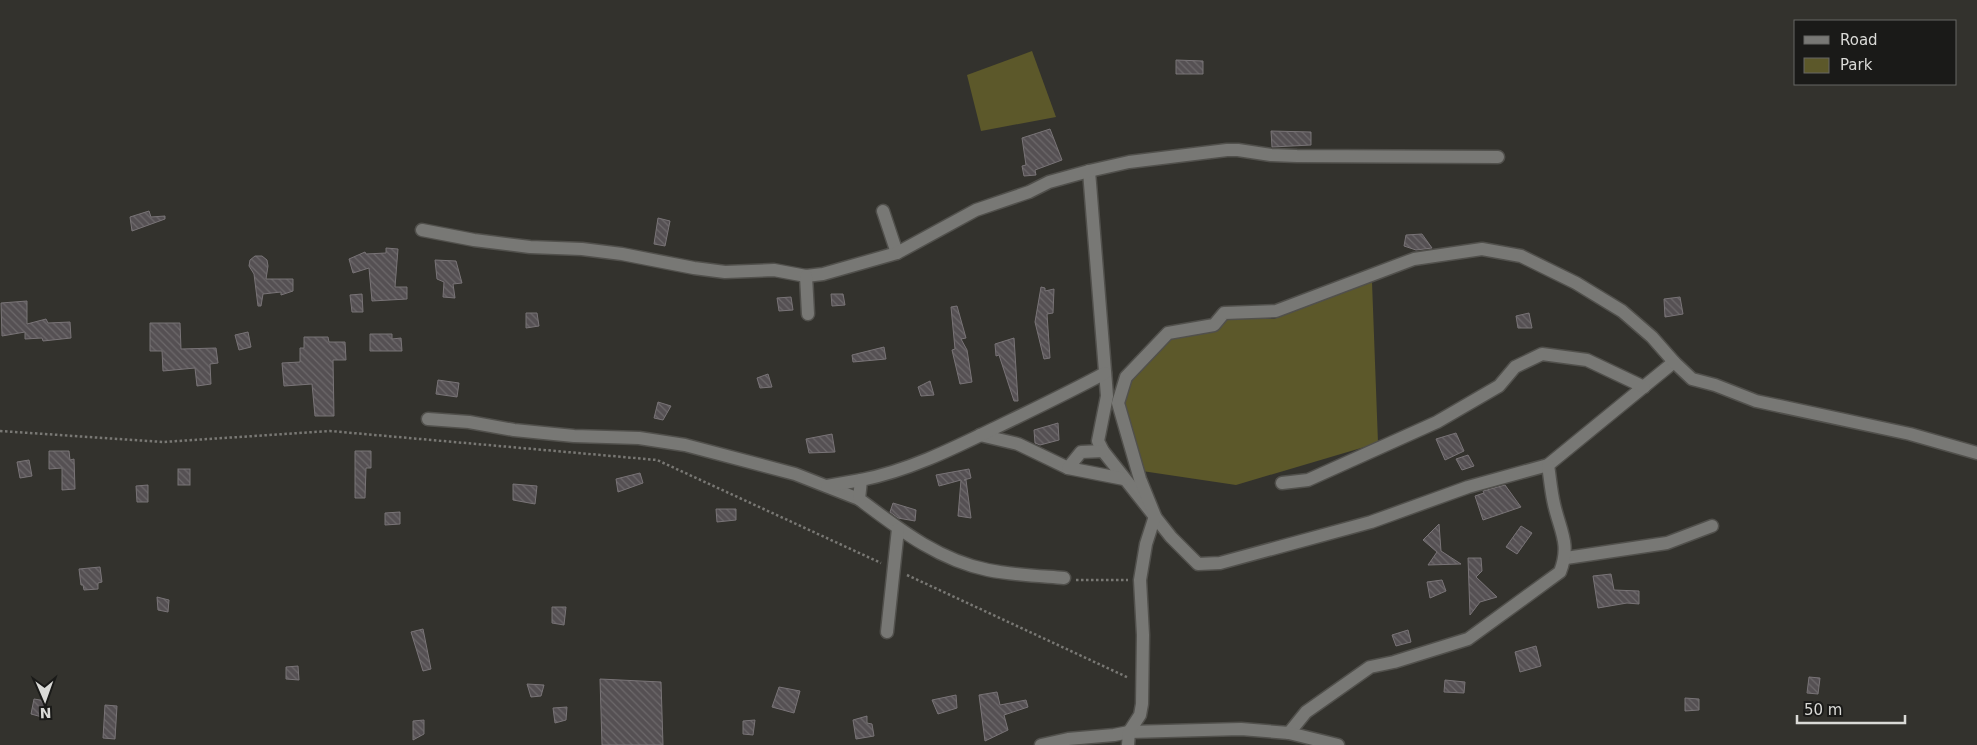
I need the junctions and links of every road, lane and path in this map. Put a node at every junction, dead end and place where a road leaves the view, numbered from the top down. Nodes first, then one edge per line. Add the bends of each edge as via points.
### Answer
1 (1498, 157) dead end
2 (1089, 171) junction
3 (883, 210) dead end
4 (422, 230) dead end
5 (897, 252) junction
6 (806, 276) junction
7 (808, 314) dead end
8 (1674, 362) junction
9 (1105, 373) junction
10 (1644, 387) junction
11 (428, 419) dead end
12 (0, 431) edge
13 (980, 435) junction
14 (1103, 451) junction
15 (1977, 453) edge
16 (1548, 465) junction
17 (1068, 468) junction
18 (1124, 479) junction
19 (861, 480) junction
20 (1282, 483) dead end
21 (826, 486) junction
22 (860, 499) junction
23 (1155, 516) junction
24 (1712, 526) dead end
25 (898, 529) junction
26 (1566, 558) junction
27 (894, 569) junction
28 (1064, 578) joint
29 (1140, 580) junction
30 (887, 632) dead end
31 (1143, 684) junction
32 (1289, 733) junction
33 (1129, 738) edge
34 (1110, 740) edge
35 (1041, 745) edge
36 (1338, 745) edge

1 - 2 street via 1297,156 1227,150 1129,162
2 - 5 street via 1049,182 976,210
2 - 9 street
3 - 5 street
4 - 6 street via 530,247 622,254 724,272 774,270
5 - 6 street
6 - 7 street
8 - 10 street
8 - 15 street via 1692,379 1756,401 1918,435
8 - 23 street via 1652,337 1622,312 1576,283 1522,256 1482,249 1414,259 1276,311 1224,313 1214,325 1168,333 1126,376 1118,403 1140,479
9 - 13 street
9 - 14 street via 1106,396 1098,440
10 - 16 street
10 - 20 street via 1587,360 1542,354 1515,367 1499,386 1437,422 1308,480
11 - 21 street via 685,445 795,474
12 - 27 path via 163,442 330,431 657,460
13 - 17 street via 1018,444
13 - 19 street via 890,474
14 - 17 street via 1081,452
14 - 18 street
16 - 23 street via 1468,487 1371,522 1220,563 1198,564
16 - 26 street
17 - 18 street
18 - 23 street
19 - 21 street
19 - 22 street
21 - 22 street
22 - 25 street
23 - 29 street
24 - 26 street via 1667,543
25 - 27 street
25 - 28 street via 936,553 988,570
26 - 32 street via 1560,572 1468,639 1370,667 1306,712
27 - 30 street
27 - 31 path
28 - 29 path
29 - 31 street
31 - 33 street via 1140,715
32 - 33 street via 1241,729
32 - 36 street
33 - 34 street
34 - 35 street via 1068,739

